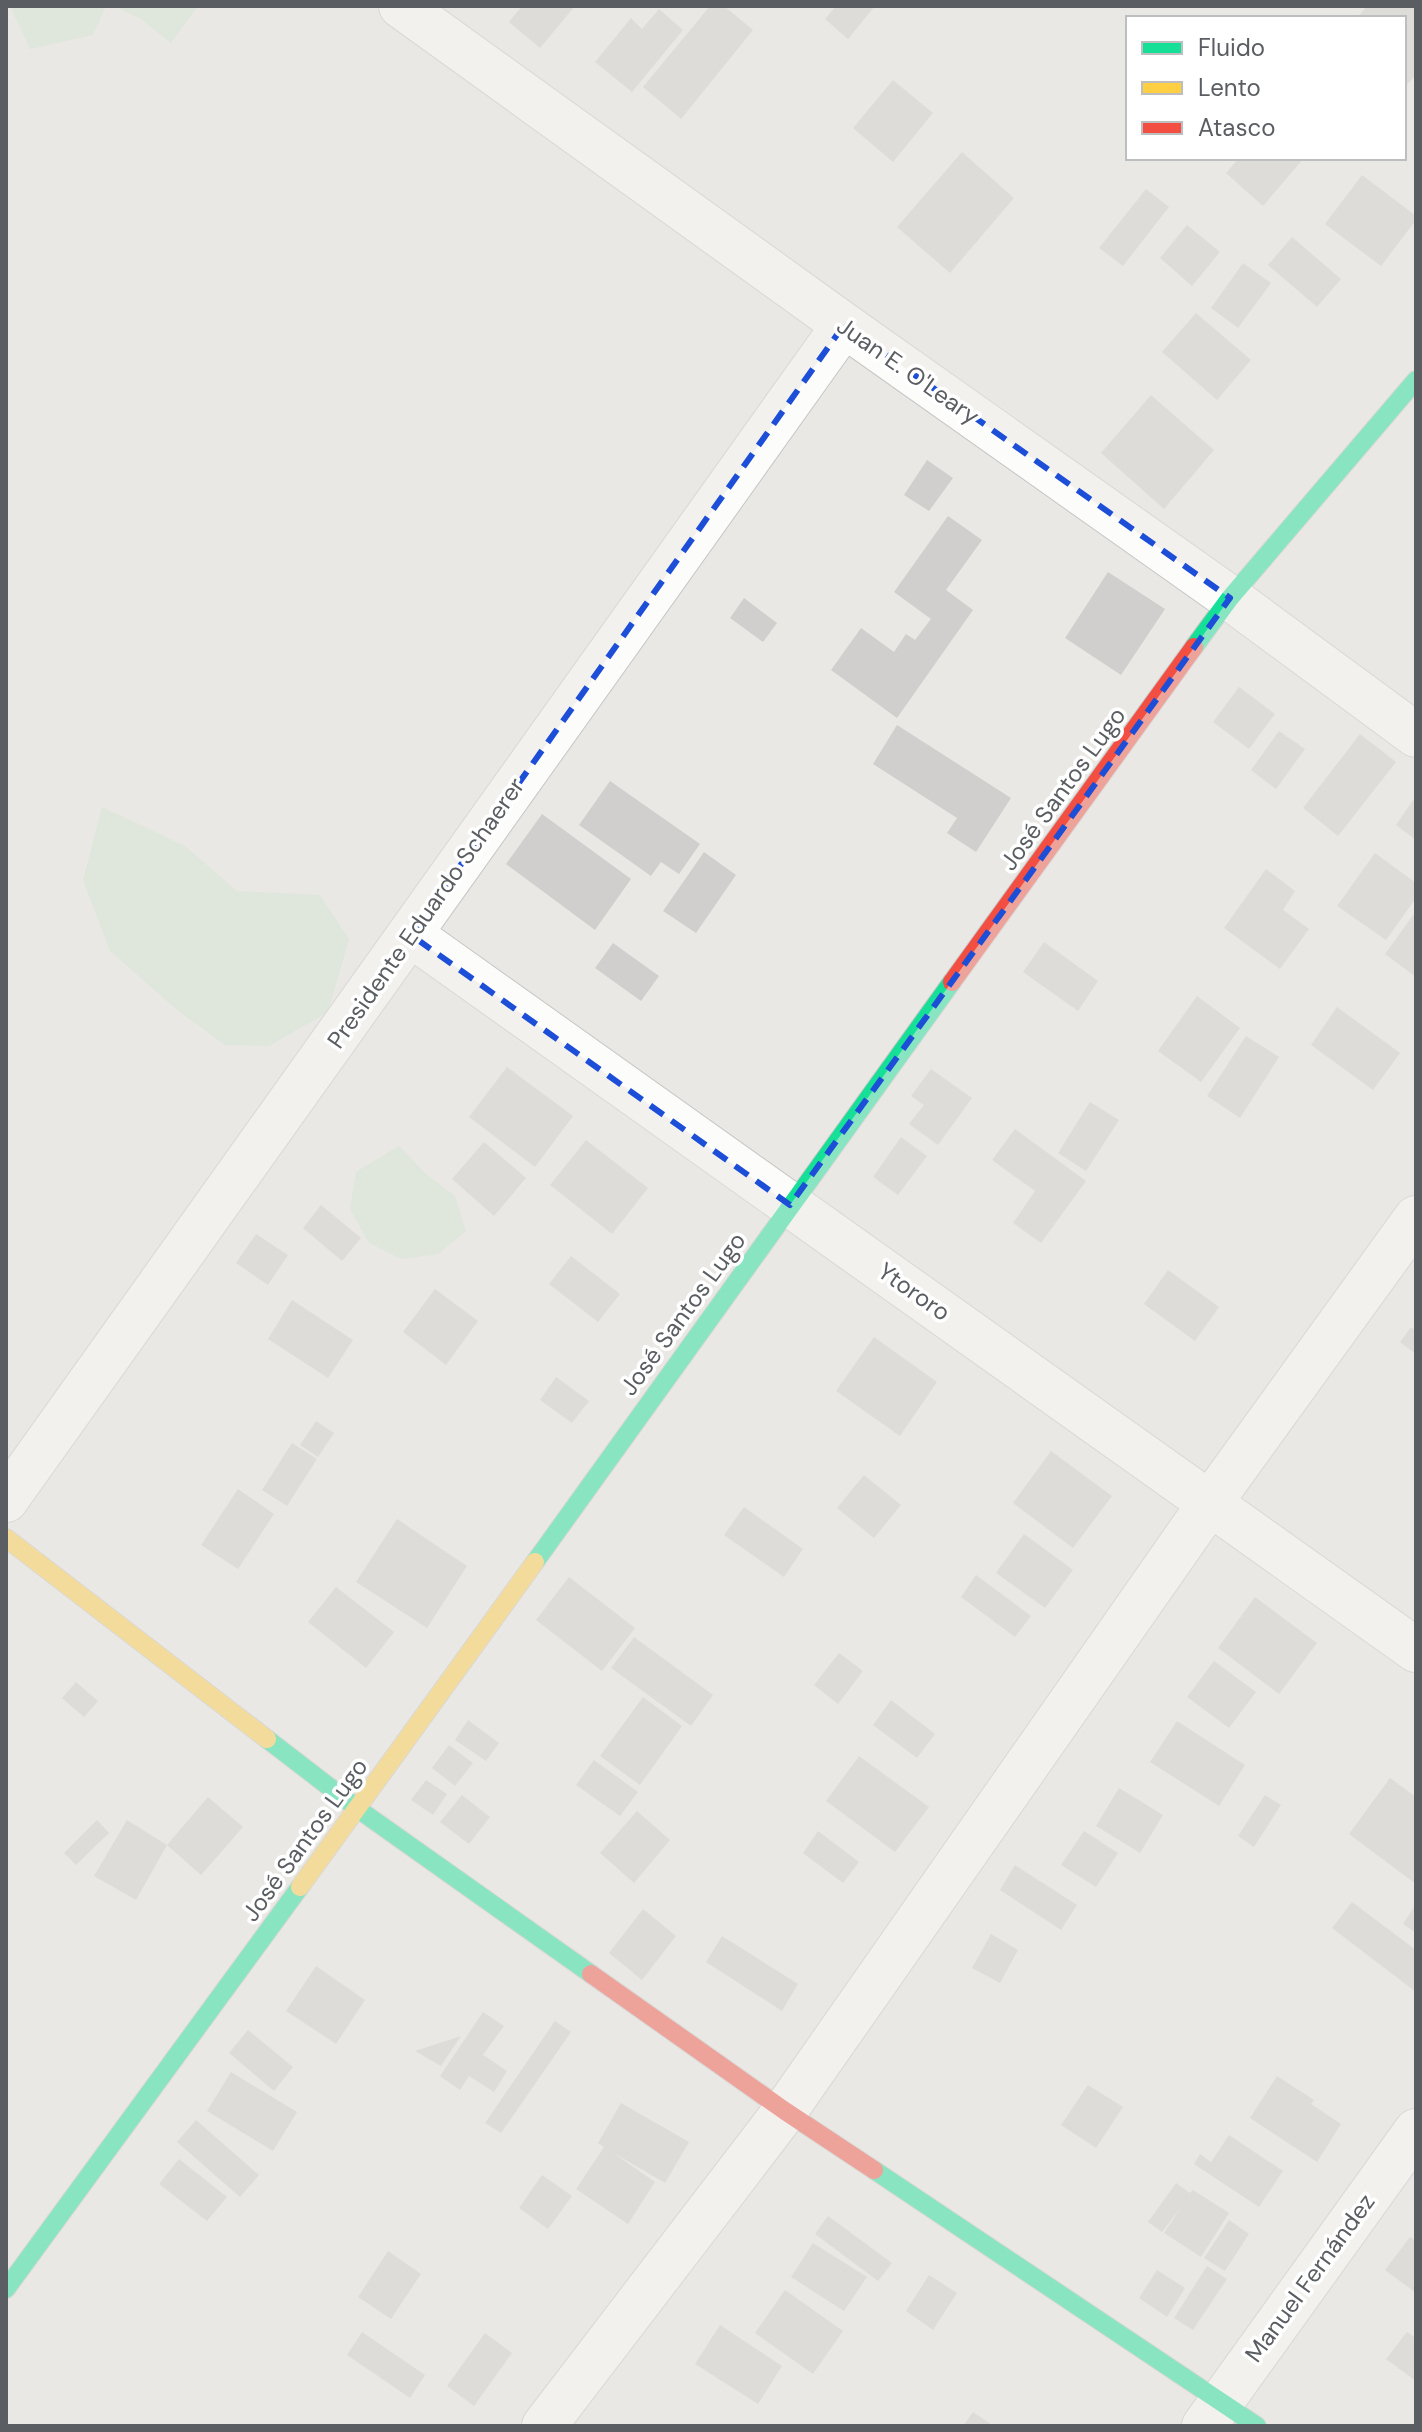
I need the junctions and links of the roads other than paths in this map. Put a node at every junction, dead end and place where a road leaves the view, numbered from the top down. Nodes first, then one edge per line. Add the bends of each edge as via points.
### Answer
1 (401, 6) edge
2 (844, 325) junction
3 (1416, 380) edge
4 (1230, 598) junction
5 (1416, 735) edge
6 (411, 935) junction
7 (790, 1205) junction
8 (1416, 1218) edge
9 (6, 1500) edge
10 (1210, 1503) junction
11 (6, 1538) edge
12 (1416, 1650) edge
13 (358, 1809) junction
14 (785, 2111) junction
15 (1416, 2131) edge
16 (6, 2289) edge
17 (1212, 2414) edge
18 (544, 2426) edge
19 (1257, 2426) edge

1 - 2 street, Juan E. O'Leary
2 - 4 street, Juan E. O'Leary
2 - 6 street, Presidente Eduardo Schaerer
3 - 4 street, José Santos Lugo
4 - 5 street, Juan E. O'Leary
4 - 7 street, José Santos Lugo
6 - 7 street, Ytororo
6 - 9 street, Presidente Eduardo Schaerer
7 - 10 street, Ytororo
7 - 13 street, José Santos Lugo
8 - 10 street
10 - 12 street, Ytororo
10 - 14 street
11 - 13 street
13 - 14 street
13 - 16 street, José Santos Lugo
14 - 17 street
14 - 18 street
15 - 17 street, Manuel Fernández
17 - 19 street

